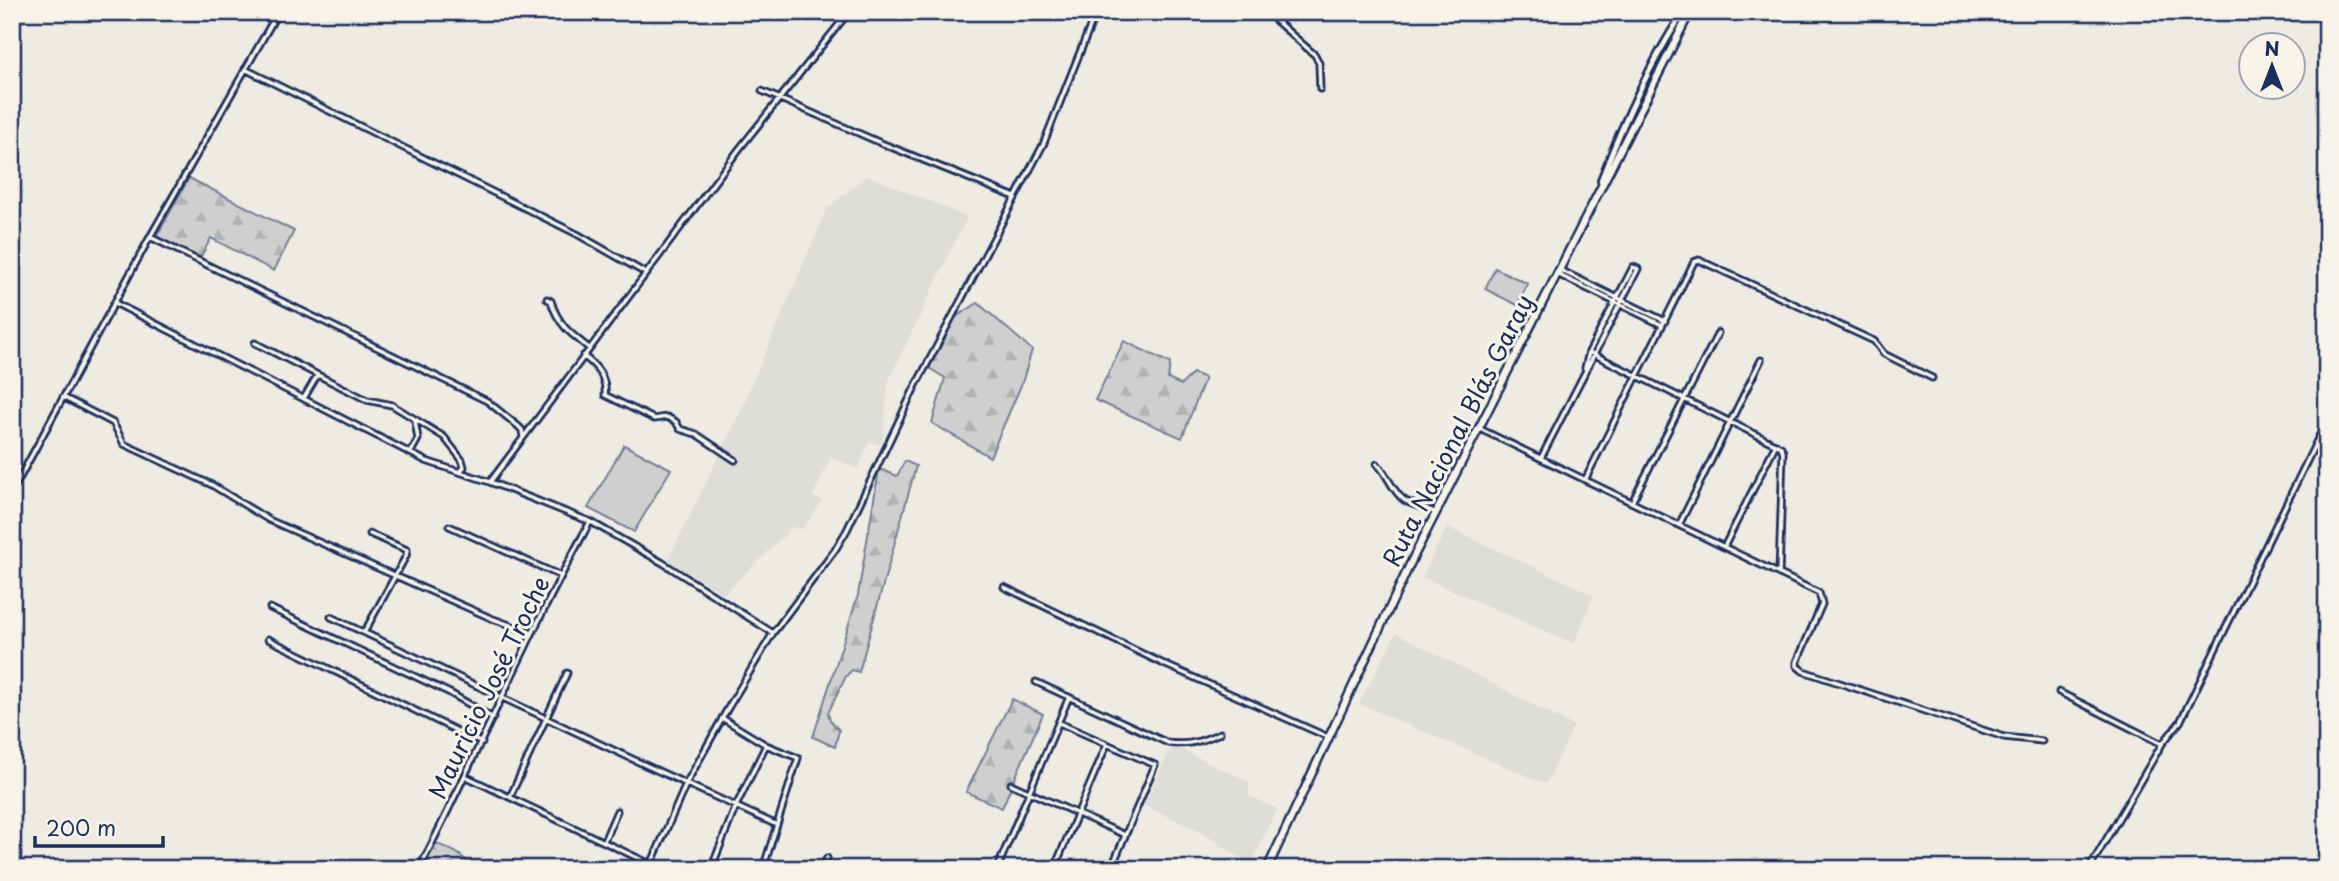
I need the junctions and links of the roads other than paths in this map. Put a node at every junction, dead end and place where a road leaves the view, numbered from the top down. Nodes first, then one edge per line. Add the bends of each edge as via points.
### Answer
1 (278, 12) edge
2 (849, 12) edge
3 (1096, 12) edge
4 (1266, 12) edge
5 (1688, 12) edge
6 (245, 69) junction
7 (1320, 89) dead end
8 (762, 91) dead end
9 (780, 100) junction
10 (1015, 197) junction
11 (150, 237) junction
12 (1558, 272) junction
13 (647, 274) junction
14 (547, 299) dead end
15 (1616, 300) junction
16 (1621, 302) junction
17 (115, 303) junction
18 (1664, 323) junction
19 (1718, 333) dead end
20 (255, 343) dead end
21 (589, 348) junction
22 (1589, 352) junction
23 (1595, 355) junction
24 (583, 356) junction
25 (1760, 360) dead end
26 (1585, 368) junction
27 (317, 376) junction
28 (1638, 376) junction
29 (1932, 378) dead end
30 (63, 397) junction
31 (304, 398) junction
32 (1684, 399) junction
33 (2327, 419) edge
34 (415, 420) junction
35 (1731, 422) junction
36 (1478, 428) junction
37 (523, 437) junction
38 (1776, 444) junction
39 (411, 452) junction
40 (1541, 458) junction
41 (735, 460) dead end
42 (1377, 464) dead end
43 (460, 472) junction
44 (1585, 480) junction
45 (490, 482) junction
46 (12, 492) edge
47 (1632, 502) junction
48 (1435, 513) junction
49 (591, 522) junction
50 (1679, 525) junction
51 (449, 526) dead end
52 (370, 534) dead end
53 (1724, 547) junction
54 (1779, 574) junction
55 (396, 576) junction
56 (561, 576) junction
57 (1004, 587) dead end
58 (270, 608) dead end
59 (331, 617) dead end
60 (365, 631) junction
61 (773, 633) junction
62 (532, 634) junction
63 (268, 639) dead end
64 (567, 673) dead end
65 (1036, 682) dead end
66 (2059, 692) dead end
67 (502, 697) junction
68 (1069, 697) junction
69 (493, 718) junction
70 (546, 718) junction
71 (722, 718) junction
72 (1059, 723) junction
73 (1220, 733) dead end
74 (1328, 737) junction
75 (2042, 741) dead end
76 (482, 743) junction
77 (1107, 744) junction
78 (2162, 744) junction
79 (766, 745) junction
80 (466, 776) junction
81 (687, 784) junction
82 (1011, 784) dead end
83 (1029, 791) junction
84 (510, 797) junction
85 (736, 806) junction
86 (617, 811) dead end
87 (1077, 814) junction
88 (777, 825) junction
89 (1125, 835) junction
90 (604, 841) junction
91 (827, 858) dead end
92 (650, 866) edge
93 (419, 869) edge
94 (661, 869) edge
95 (711, 869) edge
96 (763, 869) edge
97 (822, 869) edge
98 (997, 869) edge
99 (1054, 869) edge
100 (1111, 869) edge
101 (1267, 869) edge
102 (2089, 869) edge

1 - 6 street
2 - 9 street
3 - 10 street via 1043,145
4 - 7 street via 1315,55
5 - 12 highway, Ruta Nacional Blás Garay
6 - 11 street
6 - 13 street via 577,234
8 - 9 street
9 - 10 street
9 - 13 street
10 - 61 street via 847,530
11 - 17 street
11 - 37 street via 487,401 518,426
12 - 15 street
12 - 36 highway, Ruta Nacional Blás Garay
13 - 21 street
14 - 21 street via 567,331
15 - 16 street
15 - 16 street via 1633,267 1638,269
15 - 22 street
16 - 18 street
16 - 23 street
17 - 30 street
17 - 31 street
18 - 28 street
18 - 29 street via 1699,260 1874,341 1884,354
19 - 32 street
20 - 27 street
21 - 24 street
22 - 23 street
22 - 26 street
23 - 26 street
23 - 28 street
24 - 37 street
24 - 41 street via 604,379 605,395 654,419 667,417
25 - 35 street
26 - 40 street
27 - 31 street
27 - 34 street via 367,400 392,405
28 - 32 street
28 - 44 street
30 - 46 street
30 - 55 street via 113,423 124,444 212,485 269,520
31 - 39 street
32 - 35 street
32 - 47 street
33 - 78 street via 2180,722
34 - 39 street via 418,439
34 - 43 street via 444,436 462,460
35 - 38 street
35 - 50 street
36 - 40 street
36 - 48 highway, Ruta Nacional Blás Garay
37 - 45 street
38 - 53 street
38 - 54 street via 1783,452
39 - 43 street
40 - 44 street
42 - 48 street via 1404,499
43 - 45 street
44 - 47 street
45 - 49 street
47 - 50 street
48 - 74 highway, Ruta Nacional Blás Garay
49 - 56 street, Mauricio José Troche
49 - 61 street
50 - 53 street
51 - 56 street
52 - 55 street via 407,550
53 - 54 street
54 - 75 street via 1822,598 1797,662 1803,671 2004,737
55 - 60 street
55 - 62 street
56 - 62 street, Mauricio José Troche
57 - 74 street
58 - 69 street
59 - 60 street
60 - 67 street
61 - 71 street
62 - 67 street, Mauricio José Troche
63 - 76 street
64 - 70 street
65 - 68 street
66 - 78 street
67 - 69 street, Mauricio José Troche
67 - 70 street
68 - 72 street
68 - 73 street via 1168,743 1199,743
69 - 76 street, Mauricio José Troche
70 - 81 street
70 - 84 street
71 - 79 street
71 - 81 street
72 - 77 street
72 - 83 street
74 - 101 highway, Ruta Nacional Blás Garay
76 - 80 street, Mauricio José Troche
77 - 87 street
77 - 89 street via 1155,765
78 - 102 street
79 - 85 street
79 - 88 street via 798,758
80 - 84 street
80 - 93 street, Mauricio José Troche
81 - 85 street
81 - 92 street
82 - 83 street
83 - 87 street
83 - 98 street
84 - 90 street
85 - 88 street
85 - 95 street
86 - 90 street
87 - 89 street
87 - 99 street
88 - 96 street
89 - 100 street
90 - 92 street
91 - 97 street
92 - 94 street

